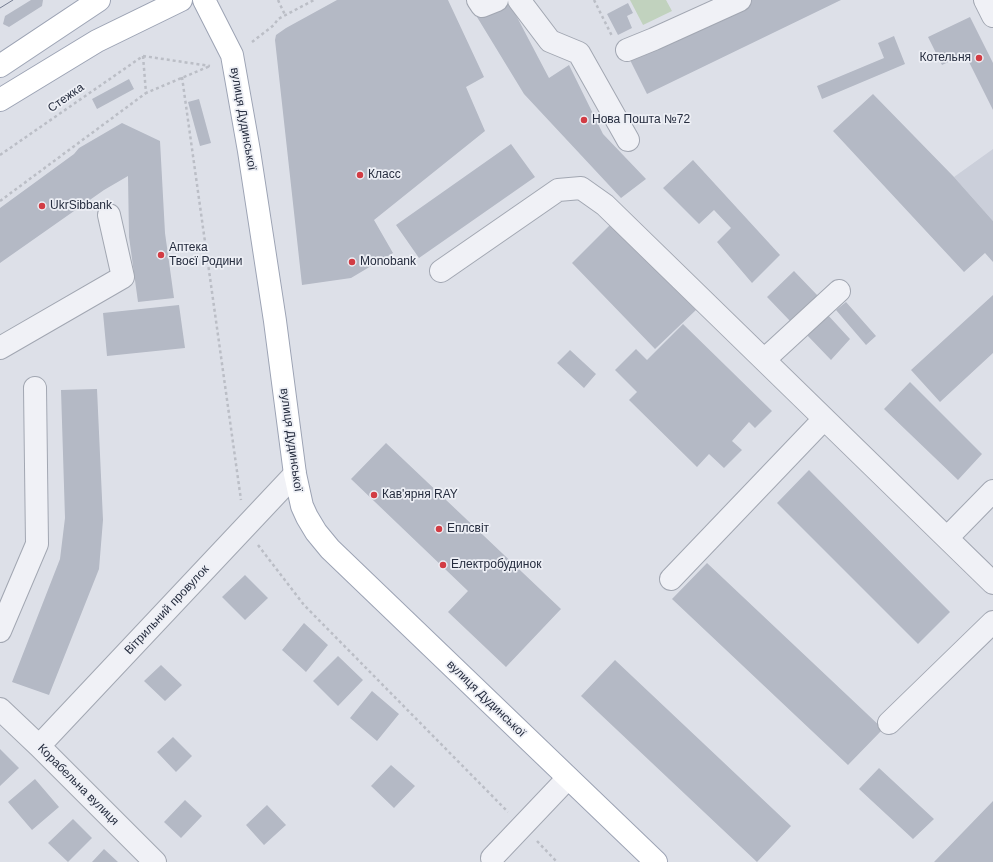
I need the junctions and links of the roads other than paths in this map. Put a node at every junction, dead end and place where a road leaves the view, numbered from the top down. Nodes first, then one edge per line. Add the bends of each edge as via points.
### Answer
1 (99, 0) edge
2 (181, 0) edge
3 (204, 0) edge
4 (478, 0) edge
5 (497, 0) edge
6 (519, 0) edge
7 (740, 0) edge
8 (985, 0) edge
9 (993, 16) edge
10 (627, 50) road end
11 (0, 66) edge
12 (0, 100) edge
13 (628, 140) dead end
14 (109, 214) dead end
15 (440, 271) dead end
16 (839, 291) dead end
17 (0, 348) edge
18 (764, 360) junction
19 (35, 388) dead end
20 (824, 419) junction
21 (295, 474) junction
22 (993, 491) edge
23 (947, 538) junction
24 (671, 579) dead end
25 (993, 583) edge
26 (993, 622) edge
27 (0, 631) edge
28 (0, 709) edge
29 (889, 723) dead end
30 (40, 746) junction
31 (568, 778) junction
32 (492, 858) dead end
33 (155, 862) edge
34 (656, 862) edge

1 - 11 main road
2 - 12 main road via 97,41
3 - 21 main road, вулиця Дудинської via 233,60 275,321
4 - 5 street via 482,6
6 - 13 street via 550,41 579,53
7 - 10 street
8 - 9 street
14 - 17 street via 123,277
15 - 18 street via 558,190 580,188 605,205
16 - 18 street
18 - 20 street
19 - 27 street via 37,544
20 - 23 street
20 - 24 street
21 - 30 street, Вітрильний провулок
21 - 31 main road, вулиця Дудинської via 304,511 330,549
22 - 23 street
23 - 25 street
26 - 29 street
28 - 30 street, Корабельна вулиця
30 - 33 street, Корабельна вулиця
31 - 32 street
31 - 34 main road, вулиця Дудинської

